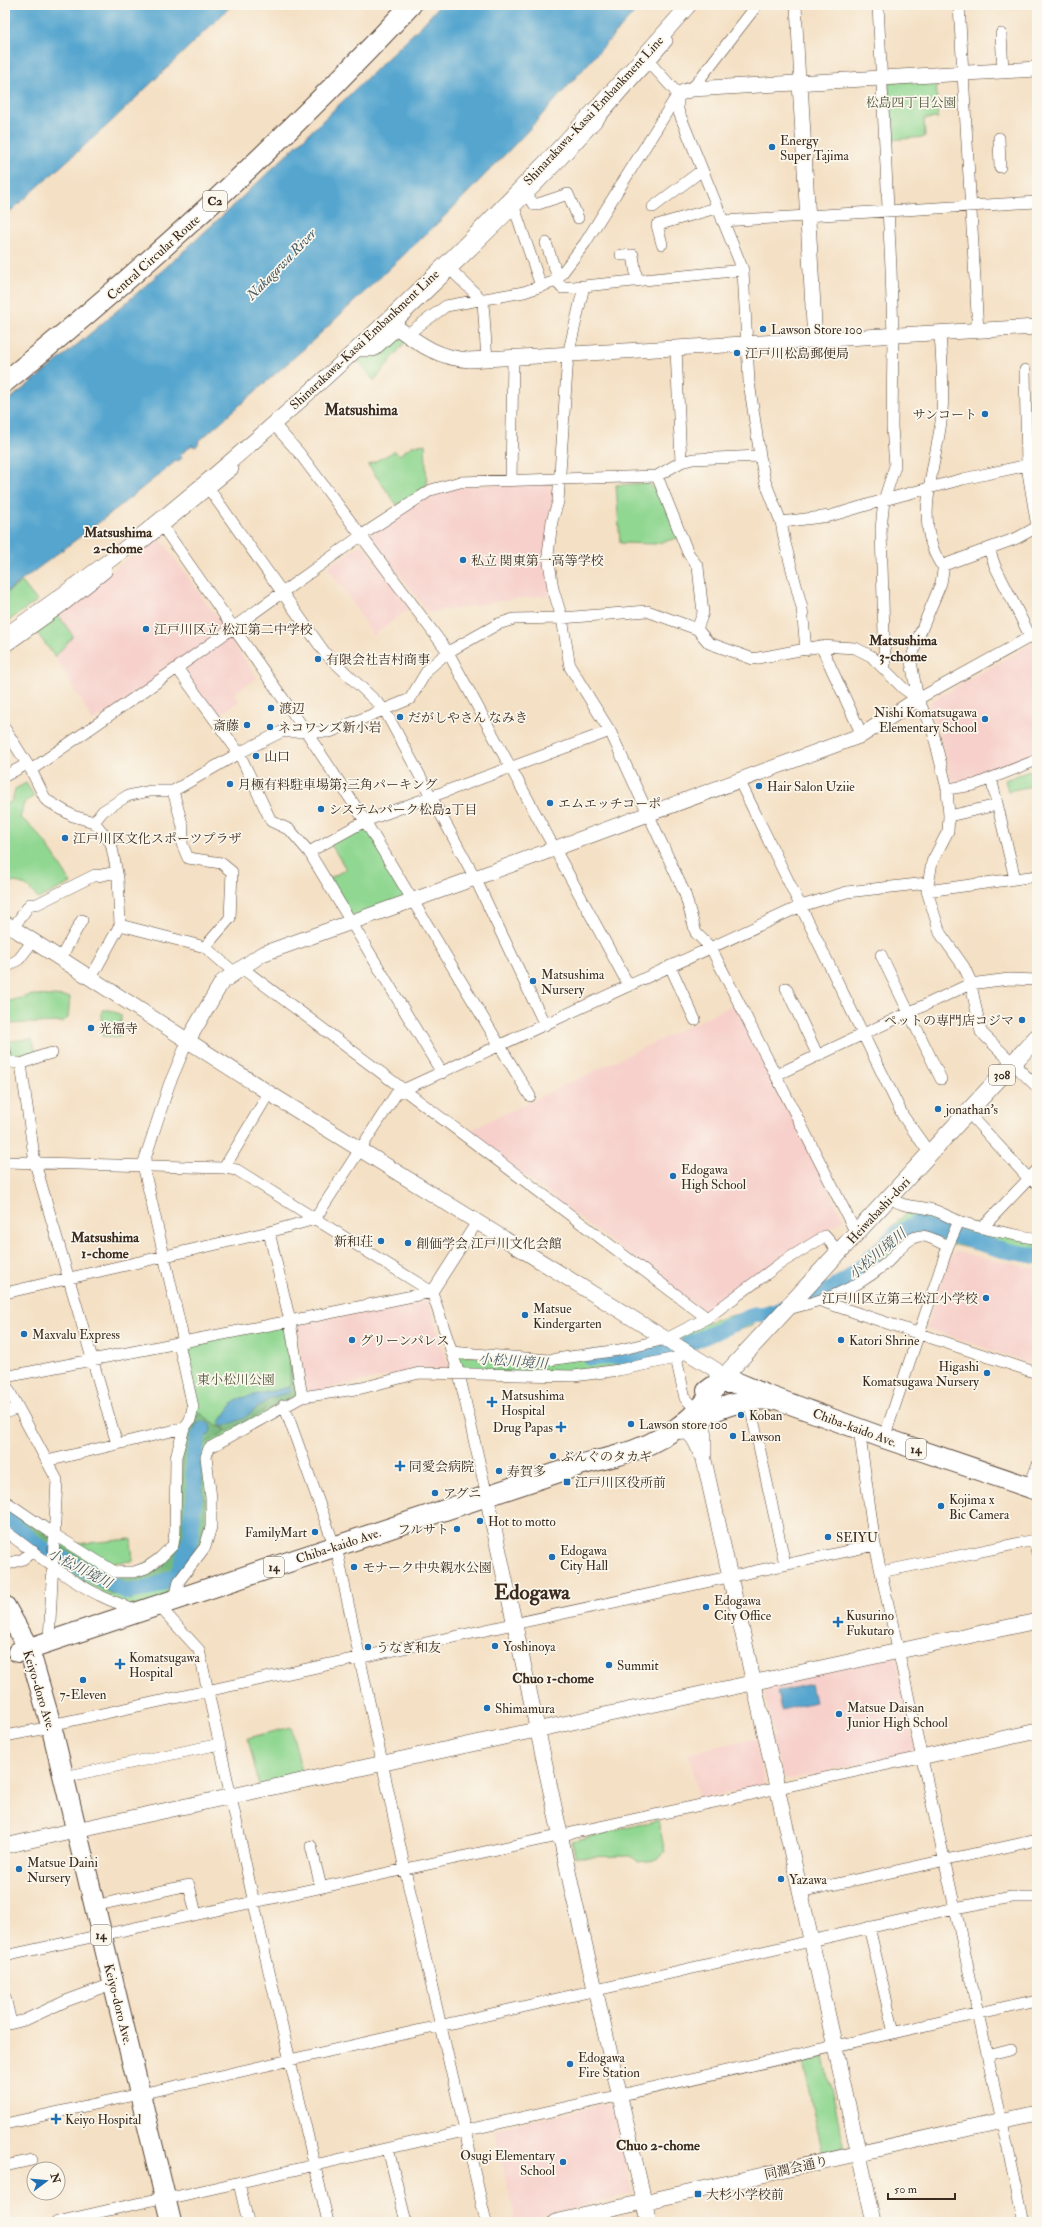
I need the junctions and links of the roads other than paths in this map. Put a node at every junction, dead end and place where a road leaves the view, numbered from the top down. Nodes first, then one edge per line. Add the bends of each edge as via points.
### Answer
1 (395, 5) edge
2 (412, 5) edge
3 (689, 5) edge
4 (697, 5) edge
5 (757, 5) edge
6 (796, 5) edge
7 (878, 5) edge
8 (958, 5) edge
9 (1001, 34) dead end
10 (649, 62) junction
11 (1037, 69) edge
12 (1003, 71) junction
13 (962, 74) junction
14 (881, 77) junction
15 (800, 83) junction
16 (685, 92) junction
17 (616, 93) junction
18 (999, 138) dead end
19 (1000, 167) dead end
20 (702, 171) junction
21 (526, 195) junction
22 (1037, 202) edge
23 (970, 206) junction
24 (514, 207) junction
25 (653, 207) dead end
26 (716, 208) junction
27 (888, 211) junction
28 (808, 216) junction
29 (578, 218) dead end
30 (722, 221) junction
31 (546, 243) dead end
32 (662, 244) dead end
33 (621, 255) dead end
34 (451, 270) junction
35 (743, 270) junction
36 (557, 279) junction
37 (637, 280) junction
38 (541, 286) junction
39 (584, 286) junction
40 (483, 300) junction
41 (1037, 327) edge
42 (978, 331) junction
43 (400, 332) junction
44 (940, 334) junction
45 (893, 337) junction
46 (815, 341) junction
47 (748, 344) junction
48 (358, 349) junction
49 (676, 349) junction
50 (568, 355) junction
51 (514, 358) junction
52 (487, 360) junction
53 (5, 367) edge
54 (1025, 370) dead end
55 (5, 382) edge
56 (278, 429) junction
57 (760, 456) junction
58 (681, 462) junction
59 (1032, 465) edge
60 (658, 476) junction
61 (511, 480) junction
62 (560, 480) junction
63 (930, 488) junction
64 (209, 490) junction
65 (884, 500) junction
66 (782, 522) junction
67 (163, 527) junction
68 (1037, 527) edge
69 (362, 535) junction
70 (989, 549) junction
71 (118, 558) junction
72 (944, 565) junction
73 (282, 593) junction
74 (562, 618) junction
75 (234, 627) junction
76 (696, 629) junction
77 (1033, 634) edge
78 (5, 636) edge
79 (821, 646) junction
80 (5, 647) edge
81 (806, 650) junction
82 (448, 652) junction
83 (177, 668) junction
84 (885, 670) junction
85 (918, 699) junction
86 (384, 709) junction
87 (5, 729) edge
88 (610, 731) junction
89 (307, 733) junction
90 (862, 735) junction
91 (239, 753) junction
92 (1037, 760) edge
93 (29, 767) junction
94 (510, 767) junction
95 (5, 776) edge
96 (991, 778) junction
97 (739, 780) junction
98 (947, 789) junction
99 (173, 791) junction
100 (432, 796) junction
101 (997, 805) junction
102 (647, 815) junction
103 (949, 816) junction
104 (365, 821) junction
105 (94, 822) junction
106 (555, 848) junction
107 (309, 852) junction
108 (117, 872) junction
109 (1037, 876) edge
110 (475, 878) junction
111 (1014, 879) junction
112 (927, 887) junction
113 (412, 900) junction
114 (801, 906) junction
115 (82, 920) dead end
116 (351, 923) junction
117 (9, 925) edge
118 (120, 925) junction
119 (33, 941) junction
120 (205, 947) junction
121 (711, 948) junction
122 (881, 955) dead end
123 (60, 959) junction
124 (670, 966) junction
125 (5, 968) edge
126 (239, 970) junction
127 (91, 978) junction
128 (1037, 980) edge
129 (970, 984) junction
130 (629, 986) junction
131 (786, 988) dead end
132 (909, 1014) junction
133 (696, 1020) dead end
134 (546, 1024) junction
135 (864, 1036) junction
136 (1037, 1037) edge
137 (188, 1040) junction
138 (500, 1046) junction
139 (52, 1053) dead end
140 (818, 1056) junction
141 (6, 1057) edge
142 (1012, 1063) junction
143 (21, 1064) junction
144 (442, 1073) junction
145 (776, 1075) junction
146 (941, 1079) dead end
147 (1037, 1087) edge
148 (403, 1090) junction
149 (269, 1093) junction
150 (530, 1096) dead end
151 (974, 1120) dead end
152 (361, 1149) junction
153 (930, 1154) junction
154 (5, 1162) edge
155 (35, 1163) junction
156 (143, 1165) junction
157 (224, 1168) junction
158 (1037, 1170) edge
159 (1033, 1181) edge
160 (889, 1197) junction
161 (315, 1219) junction
162 (477, 1222) junction
163 (958, 1224) junction
164 (982, 1228) junction
165 (268, 1232) junction
166 (856, 1233) junction
167 (1037, 1239) edge
168 (949, 1244) junction
169 (839, 1252) junction
170 (164, 1256) junction
171 (68, 1278) junction
172 (432, 1292) junction
173 (5, 1293) edge
174 (821, 1301) junction
175 (788, 1308) junction
176 (707, 1318) junction
177 (290, 1321) junction
178 (918, 1332) junction
179 (666, 1339) junction
180 (182, 1342) junction
181 (451, 1352) junction
182 (681, 1355) junction
183 (92, 1360) junction
184 (1037, 1373) edge
185 (459, 1374) junction
186 (5, 1377) edge
187 (5, 1383) edge
188 (302, 1397) junction
189 (706, 1400) junction
190 (749, 1401) junction
191 (284, 1405) junction
192 (795, 1406) junction
193 (18, 1408) junction
194 (5, 1413) edge
195 (184, 1428) junction
196 (859, 1429) junction
197 (673, 1431) junction
198 (884, 1438) junction
199 (117, 1444) junction
200 (704, 1460) junction
201 (47, 1461) junction
202 (590, 1462) junction
203 (1037, 1466) edge
204 (1033, 1489) edge
205 (487, 1496) junction
206 (5, 1501) edge
207 (5, 1531) edge
208 (1036, 1537) edge
209 (54, 1539) junction
210 (875, 1545) junction
211 (335, 1546) junction
212 (33, 1551) junction
213 (1037, 1553) edge
214 (52, 1562) junction
215 (785, 1564) junction
216 (5, 1565) edge
217 (881, 1572) junction
218 (730, 1577) junction
219 (167, 1603) junction
220 (5, 1606) edge
221 (137, 1613) junction
222 (1037, 1621) edge
223 (514, 1624) junction
224 (5, 1629) edge
225 (50, 1642) junction
226 (899, 1650) junction
227 (17, 1652) edge
228 (360, 1659) junction
229 (754, 1682) junction
230 (209, 1692) junction
231 (46, 1727) junction
232 (537, 1729) junction
233 (1037, 1731) edge
234 (5, 1736) edge
235 (220, 1744) junction
236 (921, 1757) junction
237 (382, 1764) junction
238 (64, 1777) junction
239 (777, 1787) junction
240 (232, 1797) junction
241 (71, 1831) junction
242 (561, 1836) junction
243 (1037, 1840) edge
244 (5, 1846) edge
245 (311, 1846) dead end
246 (944, 1860) junction
247 (405, 1870) junction
248 (321, 1888) junction
249 (800, 1892) junction
250 (1037, 1897) edge
251 (254, 1902) junction
252 (103, 1904) dead end
253 (954, 1908) junction
254 (196, 1914) junction
255 (869, 1927) junction
256 (97, 1936) junction
257 (811, 1940) junction
258 (5, 1956) edge
259 (104, 1987) junction
260 (596, 1989) junction
261 (5, 1997) edge
262 (1037, 2000) edge
263 (978, 2014) junction
264 (8, 2024) edge
265 (441, 2025) junction
266 (894, 2033) junction
267 (835, 2047) junction
268 (1010, 2049) dead end
269 (987, 2055) junction
270 (290, 2059) junction
271 (135, 2095) junction
272 (619, 2095) junction
273 (1037, 2113) edge
274 (1001, 2121) junction
275 (5, 2124) edge
276 (465, 2132) junction
277 (388, 2149) junction
278 (858, 2154) junction
279 (32, 2160) dead end
280 (5, 2166) edge
281 (315, 2166) junction
282 (239, 2183) junction
283 (159, 2200) junction
284 (644, 2202) junction
285 (83, 2219) edge
286 (57, 2222) edge
287 (158, 2222) edge
288 (171, 2222) edge
289 (248, 2222) edge
290 (328, 2222) edge
291 (406, 2222) edge
292 (486, 2222) edge
293 (555, 2222) edge
294 (649, 2222) edge
295 (874, 2222) edge
296 (1024, 2222) edge

1 - 53 highway, Central Circular Route / C2 via 230,171 108,281
2 - 55 highway, Central Circular Route / C2 via 207,208 115,291
3 - 17 street, Shinarakawa-Kasai Embankment Line
4 - 10 street
5 - 16 street
6 - 15 street
7 - 14 street
8 - 13 street
9 - 12 street
10 - 16 street
10 - 17 street
11 - 12 street
12 - 13 street
13 - 14 street
13 - 23 street
14 - 15 street
14 - 27 street
15 - 16 street
15 - 28 street
16 - 20 street via 678,110
16 - 36 street via 585,243
17 - 21 street via 597,121
17 - 48 street, Shinarakawa-Kasai Embankment Line via 491,220
18 - 19 street
20 - 25 street
20 - 26 street
21 - 24 street
21 - 29 street via 535,205 568,194
22 - 23 street
23 - 27 street
23 - 42 street
24 - 34 street
24 - 38 street
26 - 30 street
26 - 32 street via 657,225
27 - 28 street
27 - 45 street
28 - 30 street
28 - 46 street
30 - 35 street
31 - 36 street
33 - 37 street via 634,255
34 - 40 street
34 - 43 street via 397,322
35 - 37 street
35 - 47 street
36 - 38 street
36 - 39 street via 562,288
37 - 39 street
38 - 40 street
39 - 50 street
40 - 43 street via 446,306
40 - 52 street
41 - 42 street
42 - 44 street
43 - 48 street via 373,349
43 - 52 street via 442,356
44 - 45 street
44 - 63 street via 942,414
45 - 46 street
45 - 65 street via 892,426 895,466
46 - 47 street
47 - 49 street
47 - 57 street via 749,382
48 - 56 street via 351,363
48 - 71 street, Shinarakawa-Kasai Embankment Line
49 - 50 street
49 - 58 street
50 - 51 street
50 - 62 street
51 - 52 street
51 - 61 street
54 - 59 street
56 - 64 street
56 - 69 street
57 - 58 street via 693,459
57 - 66 street via 765,481
58 - 60 street
59 - 63 street
59 - 68 street
60 - 62 street
60 - 76 street via 688,553 698,567 703,613
61 - 62 street
61 - 69 street via 460,482 431,490
62 - 74 street via 548,555 553,589
63 - 65 street
63 - 72 street via 927,516 932,551
64 - 67 street
64 - 73 street
65 - 66 street via 830,516
65 - 84 street via 881,529
66 - 81 street via 802,608
67 - 71 street
67 - 75 street
68 - 70 street
69 - 73 street
69 - 82 street
70 - 72 street
70 - 77 street via 994,566
71 - 78 street, Shinarakawa-Kasai Embankment Line
71 - 80 street via 67,603
72 - 85 street via 941,584 916,643 911,662
73 - 75 street
73 - 86 street via 326,653
74 - 76 street via 647,611
74 - 82 street via 514,619 498,624
74 - 88 street via 570,667
75 - 83 street
75 - 89 street
76 - 81 street via 709,643 754,659
77 - 85 street
79 - 81 street
79 - 84 street via 855,648 871,656
79 - 90 street
82 - 86 street via 428,669 410,699
82 - 94 street
83 - 91 street
83 - 93 street
84 - 85 street
85 - 90 street
85 - 98 street via 933,732
86 - 89 street via 330,732
86 - 100 street
87 - 93 street
88 - 94 street
88 - 102 street
89 - 91 street via 282,732
89 - 104 street
90 - 97 street
91 - 99 street
91 - 107 street via 271,821 290,830
92 - 96 street
93 - 95 street
93 - 105 street via 46,800 73,816
94 - 100 street
94 - 106 street
96 - 98 street
96 - 101 street
97 - 102 street
97 - 114 street
98 - 103 street
99 - 105 street via 150,791 127,796 103,811
99 - 120 street via 183,827 182,844 188,858 221,863 232,872 230,918
100 - 104 street
100 - 110 street
101 - 103 street
101 - 111 street
102 - 106 street
102 - 121 street via 685,894 696,933
103 - 112 street via 948,830 934,857
104 - 107 street
104 - 113 street
105 - 108 street via 111,843
106 - 110 street
106 - 130 street
107 - 116 street
108 - 117 street via 95,875 37,904 30,904
108 - 118 street
109 - 111 street
110 - 113 street
110 - 134 street
111 - 112 street
112 - 114 street via 847,892
112 - 129 street via 940,933 964,967
113 - 116 street
113 - 138 street
114 - 121 street
114 - 135 street
115 - 123 street
116 - 126 street via 262,954
116 - 144 street
117 - 119 street
118 - 120 street
118 - 127 street
119 - 123 street
119 - 125 street via 19,959
120 - 126 street
121 - 124 street
121 - 145 street
122 - 132 street
123 - 127 street
124 - 130 street
124 - 133 street
126 - 137 street via 222,982
126 - 148 street
127 - 137 street
128 - 129 street via 1009,979
129 - 132 street
129 - 142 street via 981,1032
130 - 134 street
131 - 140 street
132 - 135 street
132 - 146 street
134 - 138 street
135 - 140 street
135 - 153 street via 903,1116
136 - 142 main road, Heiwabashi-dori / 308
137 - 149 street
137 - 156 street via 169,1085
138 - 144 street
138 - 150 street
139 - 143 street
140 - 145 street
141 - 143 street
142 - 147 street
142 - 153 main road, Heiwabashi-dori / 308
143 - 155 street
144 - 148 street
145 - 166 street
148 - 152 street via 396,1094
148 - 176 street
149 - 152 street
149 - 157 street
151 - 159 street
152 - 161 street
152 - 162 street
153 - 160 main road, Heiwabashi-dori / 308
154 - 155 street
155 - 156 street
155 - 171 street
156 - 157 street
156 - 170 street
157 - 161 street via 237,1170
158 - 159 street
159 - 164 street
160 - 163 street via 906,1207 934,1210
160 - 166 main road, Heiwabashi-dori / 308
161 - 165 street
161 - 172 street
162 - 172 street
162 - 179 street
163 - 164 street
163 - 168 street
164 - 167 street
165 - 170 street
165 - 177 street
166 - 169 main road, Heiwabashi-dori / 308
168 - 174 street via 922,1236 910,1240 885,1264 849,1290
168 - 178 street
169 - 175 main road, Heiwabashi-dori / 308
169 - 176 street via 825,1236 781,1263
170 - 171 street
170 - 180 street
171 - 173 street
171 - 183 street
172 - 177 street
172 - 181 street
174 - 175 street
174 - 178 street
175 - 189 main road, Heiwabashi-dori / 308
176 - 179 street
177 - 180 street
177 - 188 street
178 - 184 street
178 - 198 street
179 - 181 street via 619,1350 549,1360
179 - 182 street
180 - 183 street
180 - 195 street via 193,1407 190,1420
181 - 185 street
182 - 185 street via 619,1370 574,1376
182 - 189 street via 685,1398
182 - 189 street via 716,1370
183 - 186 street
183 - 199 street
185 - 188 street via 419,1373 362,1388
185 - 205 street
187 - 193 street
188 - 191 street
189 - 190 highway
189 - 192 highway, Chiba-kaido Ave. / 14 via 738,1383
189 - 197 highway, Chiba-kaido Ave.
189 - 200 street
189 - 202 highway, Chiba-kaido Ave. / 14 via 655,1430
190 - 192 highway via 767,1400
190 - 215 street
191 - 211 street
191 - 219 street via 210,1448 206,1457 211,1498 211,1527 205,1547
192 - 196 highway, Chiba-kaido Ave. / 14
193 - 194 street
193 - 201 street
195 - 199 street
195 - 209 street via 176,1457 173,1545 159,1560 140,1570 115,1572
196 - 198 highway, Chiba-kaido Ave. / 14
196 - 210 street
197 - 200 street via 683,1430 693,1436
197 - 202 highway, Chiba-kaido Ave. / 14 via 631,1451
198 - 204 highway, Chiba-kaido Ave. / 14
199 - 201 street
200 - 218 street
201 - 209 street via 57,1480
202 - 205 highway, Chiba-kaido Ave. / 14
203 - 204 street
205 - 211 highway, Chiba-kaido Ave. / 14
205 - 223 street
206 - 209 street
207 - 212 street
208 - 213 street
208 - 217 street
209 - 214 street
210 - 215 street
210 - 217 street
211 - 219 highway, Chiba-kaido Ave. / 14
211 - 228 street
212 - 214 street
212 - 216 street
214 - 221 street via 99,1595 123,1603
214 - 225 street
215 - 218 street
217 - 226 street
218 - 223 street
218 - 229 street
219 - 221 highway, Chiba-kaido Ave. / 14
219 - 230 street via 199,1650
220 - 227 highway, Keiyo-doro Ave. / 14
221 - 225 highway, Chiba-kaido Ave. / 14
222 - 226 street
223 - 228 street
223 - 232 street
224 - 227 highway, Keiyo-doro Ave. / 14
225 - 227 highway, Chiba-kaido Ave. / 14
226 - 229 street
226 - 236 street
227 - 231 highway, Keiyo-doro Ave. / 14
228 - 230 street
228 - 237 street
229 - 232 street
229 - 239 street
230 - 231 street
230 - 235 street
231 - 234 street
231 - 238 highway, Keiyo-doro Ave. / 14
231 - 241 highway, Keiyo-doro Ave. / 14
232 - 237 street
232 - 242 street
233 - 236 street
235 - 238 street
235 - 240 street
236 - 239 street
236 - 246 street
237 - 240 street
237 - 247 street
238 - 241 highway, Keiyo-doro Ave. / 14
239 - 242 street
239 - 249 street
240 - 241 street
240 - 251 street
241 - 244 street
241 - 256 highway, Keiyo-doro Ave. / 14
242 - 247 street
242 - 260 street
243 - 246 street
245 - 248 street
246 - 249 street
246 - 253 street
247 - 248 street
247 - 265 street
248 - 251 street
249 - 257 street
250 - 253 street via 1012,1897
251 - 254 street
251 - 270 street
252 - 254 street via 189,1885
253 - 255 street
253 - 263 street
254 - 256 street
255 - 257 street
255 - 266 street
256 - 258 street
256 - 259 highway, Keiyo-doro Ave. / 14
256 - 271 highway, Keiyo-doro Ave. / 14 via 118,1994
257 - 260 street
257 - 267 street
259 - 264 street via 25,2020
259 - 271 highway, Keiyo-doro Ave. / 14
260 - 265 street
260 - 272 street
261 - 264 street
262 - 263 street
263 - 266 street
263 - 269 street
265 - 270 street
265 - 276 street
266 - 267 street
267 - 272 street
267 - 278 street
268 - 269 street
269 - 274 street
270 - 271 street
270 - 281 street
271 - 275 street
271 - 283 highway, Keiyo-doro Ave. / 14
272 - 276 street
272 - 284 street
273 - 274 street, 同潤会通り
274 - 278 street, 同潤会通り
274 - 296 street
276 - 277 street
276 - 292 street
277 - 281 street
277 - 291 street
278 - 284 street, 同潤会通り
278 - 295 street
279 - 280 street
281 - 282 street
281 - 290 street
282 - 283 street
282 - 289 street
283 - 285 street
283 - 287 highway, Keiyo-doro Ave. / 14
283 - 288 highway, Keiyo-doro Ave. / 14
284 - 293 street, 同潤会通り
284 - 294 street
285 - 286 street

